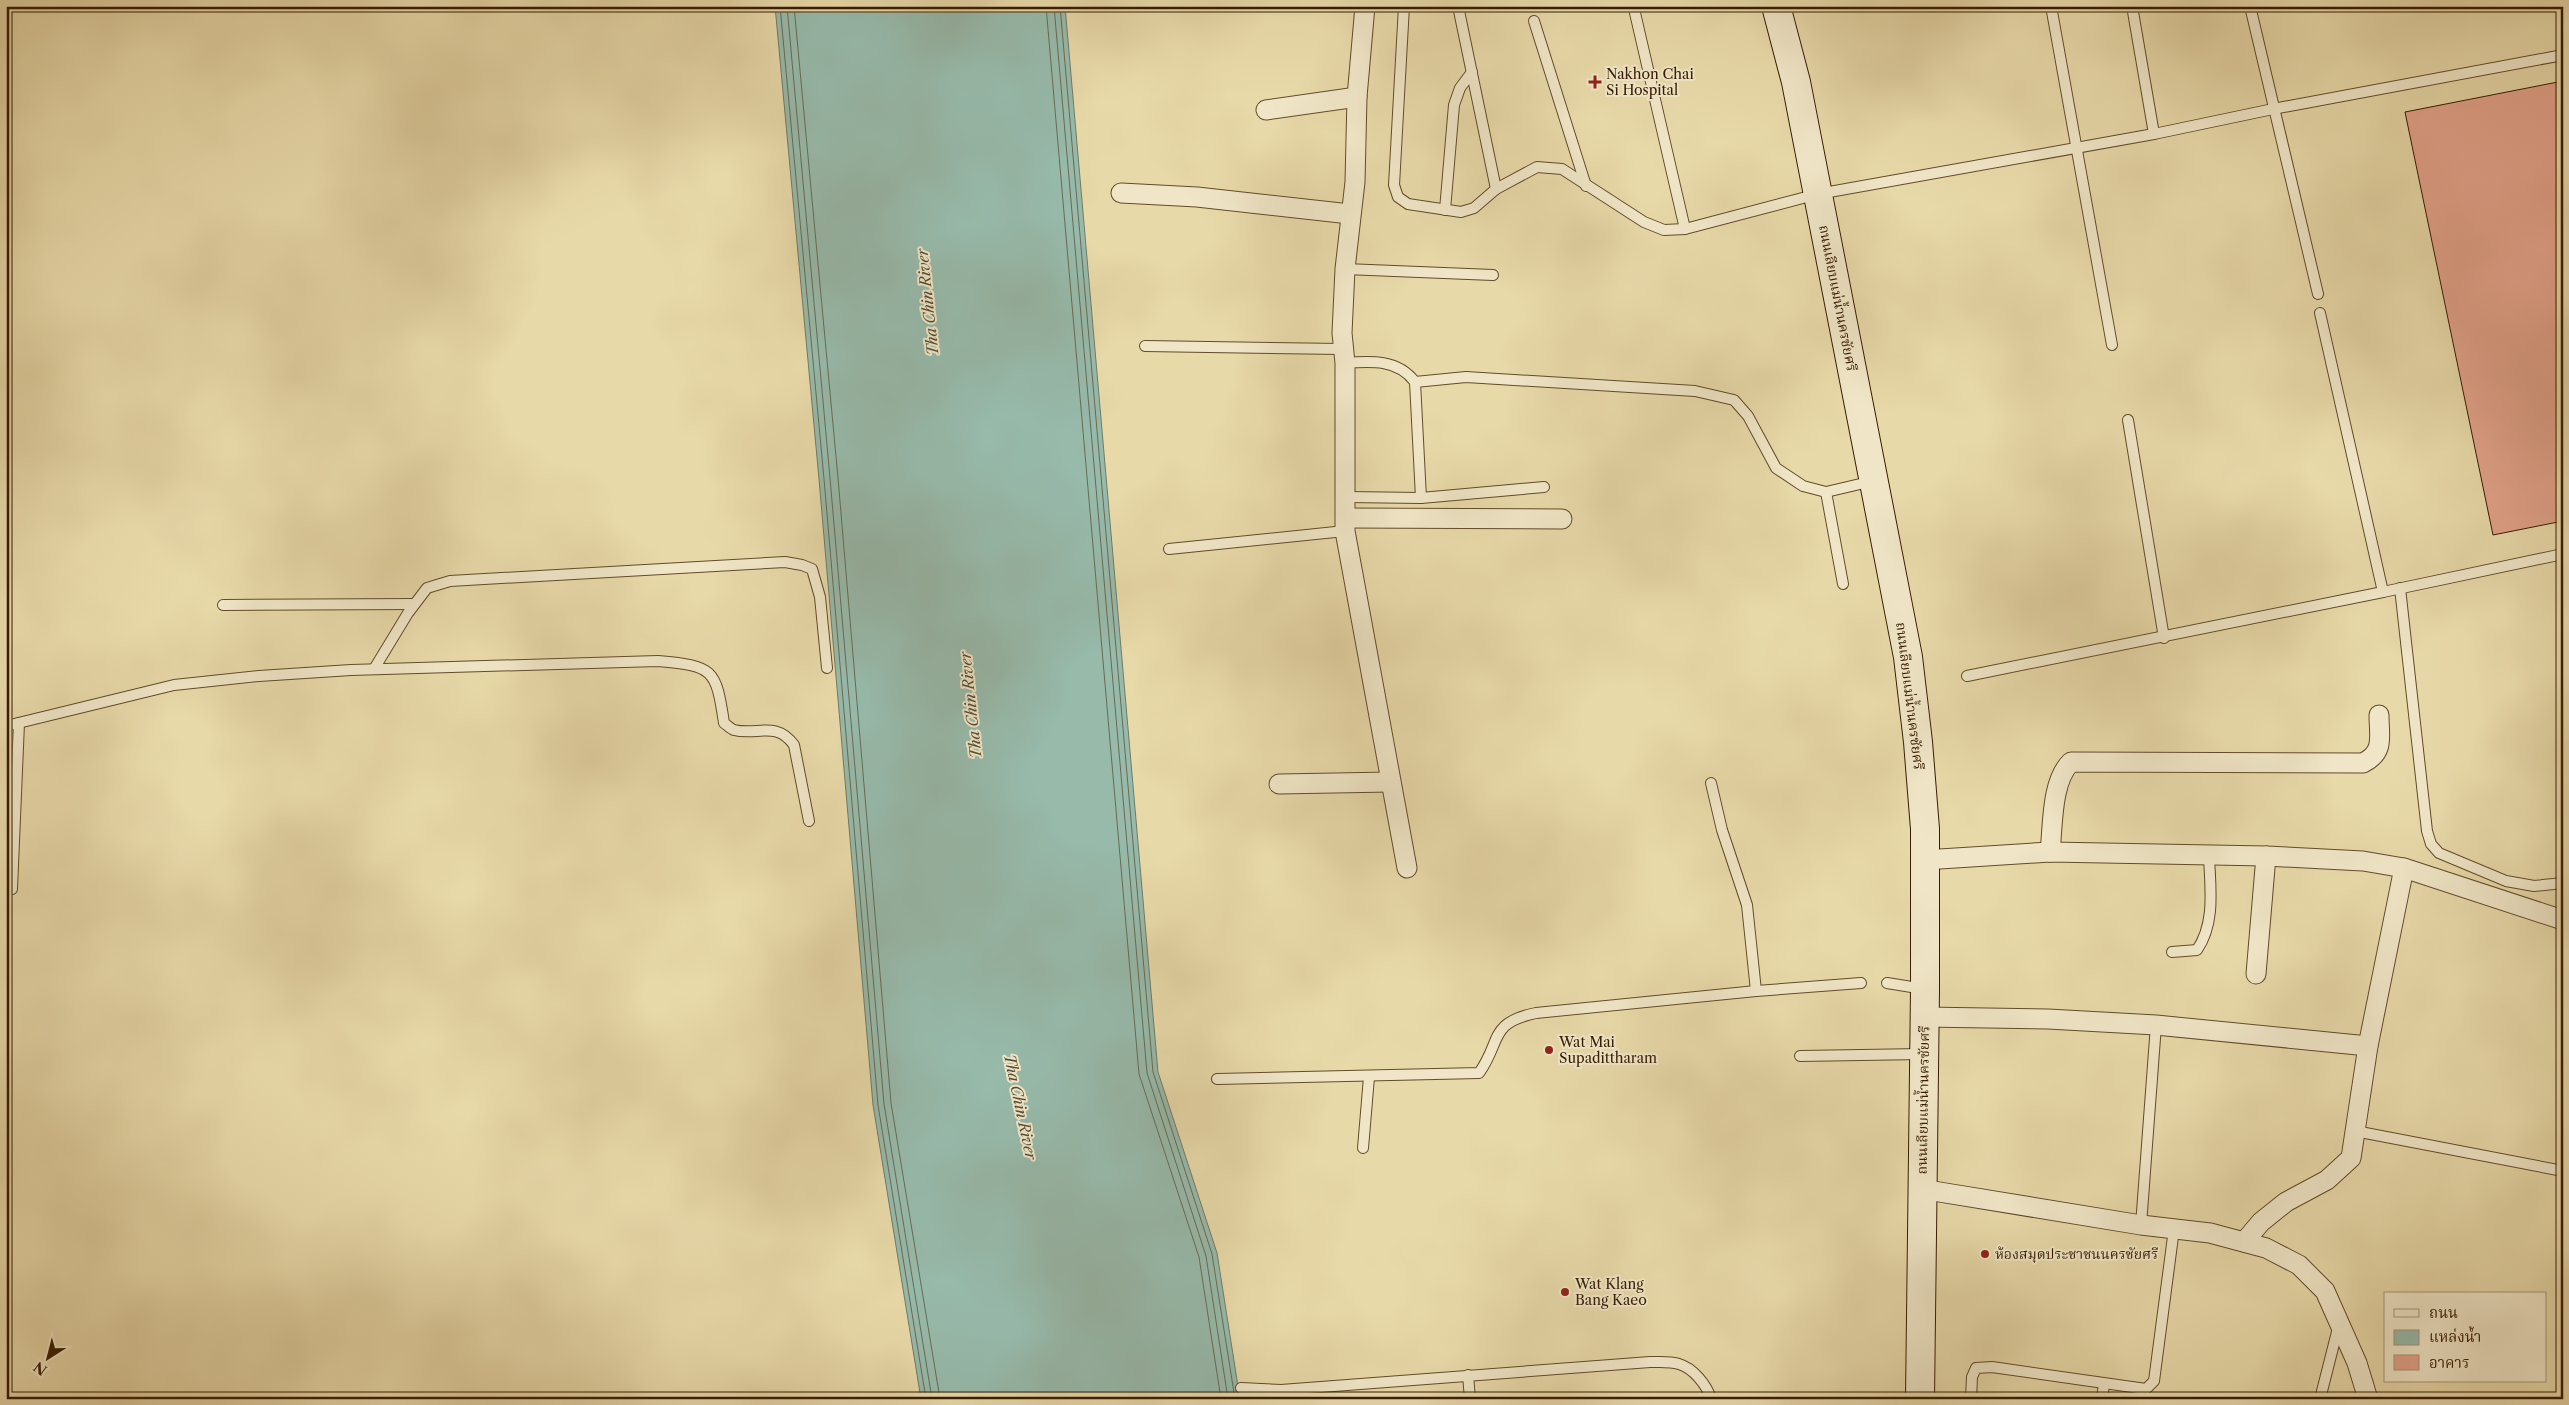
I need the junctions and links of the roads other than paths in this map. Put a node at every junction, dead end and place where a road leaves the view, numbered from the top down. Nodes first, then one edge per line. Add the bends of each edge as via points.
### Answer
1 (1365, 6) edge
2 (1404, 6) edge
3 (1458, 6) edge
4 (1776, 6) edge
5 (2051, 6) edge
6 (2132, 6) edge
7 (2250, 6) edge
8 (1635, 14) dead end
9 (1534, 21) dead end
10 (2563, 55) edge
11 (1472, 72) junction
12 (1357, 97) junction
13 (2273, 108) junction
14 (1266, 110) dead end
15 (2154, 134) junction
16 (2075, 147) junction
17 (1586, 186) junction
18 (1496, 189) junction
19 (1121, 193) dead end
20 (1818, 194) junction
21 (1445, 210) junction
22 (1350, 214) junction
23 (1685, 229) junction
24 (1345, 269) junction
25 (1493, 275) dead end
26 (2318, 294) dead end
27 (2320, 313) dead end
28 (2112, 345) dead end
29 (1145, 346) dead end
30 (1343, 356) junction
31 (1415, 382) junction
32 (2128, 420) dead end
33 (1874, 481) junction
34 (1544, 488) dead end
35 (1826, 492) junction
36 (1346, 497) junction
37 (1421, 498) junction
38 (1562, 518) dead end
39 (1345, 524) junction
40 (1169, 549) dead end
41 (2563, 554) edge
42 (1843, 584) dead end
43 (2400, 588) junction
44 (2383, 592) junction
45 (414, 604) junction
46 (223, 605) dead end
47 (2164, 638) junction
48 (826, 668) dead end
49 (374, 669) junction
50 (1967, 676) dead end
51 (2379, 715) dead end
52 (19, 723) junction
53 (6, 726) edge
54 (1390, 782) junction
55 (1711, 783) dead end
56 (1279, 784) dead end
57 (809, 821) dead end
58 (2050, 852) junction
59 (2209, 855) junction
60 (2266, 856) junction
61 (1924, 860) junction
62 (1407, 868) dead end
63 (2404, 868) junction
64 (2563, 883) edge
65 (12, 889) dead end
66 (2563, 920) edge
67 (2172, 952) dead end
68 (2256, 974) dead end
69 (1861, 983) dead end
70 (1887, 983) dead end
71 (1925, 989) junction
72 (1756, 991) junction
73 (1924, 1017) junction
74 (2156, 1025) junction
75 (2368, 1046) junction
76 (1923, 1054) junction
77 (1800, 1056) dead end
78 (1369, 1076) junction
79 (1217, 1080) dead end
80 (2355, 1130) junction
81 (1363, 1148) dead end
82 (2563, 1170) edge
83 (1921, 1189) junction
84 (2141, 1225) junction
85 (2174, 1228) junction
86 (2244, 1242) junction
87 (2339, 1323) junction
88 (1468, 1375) junction
89 (2104, 1384) junction
90 (1242, 1388) dead end
91 (1282, 1394) edge
92 (1470, 1399) edge
93 (1711, 1399) edge
94 (1920, 1399) edge
95 (1971, 1399) edge
96 (2102, 1399) edge
97 (2320, 1399) edge
98 (2368, 1399) edge

1 - 12 street
2 - 21 lane via 1394,185 1398,197 1408,204
3 - 11 lane
4 - 20 main road, ถนนเลียบแม่น้ำนครชัยศรี via 1796,82
5 - 16 lane
6 - 15 lane
7 - 13 lane
8 - 23 lane
9 - 17 lane
10 - 13 lane
11 - 18 lane
11 - 21 lane via 1460,88 1454,105
12 - 14 street
12 - 22 street via 1355,182
13 - 15 lane
13 - 26 lane
15 - 16 lane
16 - 20 lane
16 - 28 lane
17 - 18 lane via 1562,170 1537,167
17 - 23 lane via 1644,222 1664,230
18 - 21 lane via 1474,208 1461,212
19 - 22 street via 1197,197
20 - 23 lane
20 - 33 main road, ถนนเลียบแม่น้ำนครชัยศรี
22 - 24 street
24 - 25 lane
24 - 30 street
27 - 44 lane
29 - 30 lane
30 - 31 lane via 1376,360 1407,370
30 - 36 street
31 - 35 lane via 1466,377 1695,391 1734,400 1748,416 1776,468 1803,486
31 - 37 lane
32 - 47 lane
33 - 35 lane
33 - 61 main road, ถนนเลียบแม่น้ำนครชัยศรี via 1908,657 1925,829
34 - 37 lane
35 - 42 lane
36 - 37 lane
36 - 39 street
38 - 39 street
39 - 40 lane
39 - 54 street
41 - 43 lane
43 - 44 lane
43 - 64 lane via 2431,844 2438,853 2506,881 2534,886
44 - 47 lane
45 - 46 lane
45 - 48 lane via 427,588 450,581 786,562 802,564 812,569 820,598
45 - 49 lane
47 - 50 lane
49 - 52 lane via 174,685
49 - 57 lane via 658,661 698,666 712,676 719,689 724,723 734,730 780,732 789,737 794,745
51 - 58 street via 2379,748 2375,757 2363,763 2070,762 2058,780
52 - 53 lane
52 - 65 lane
54 - 56 street
54 - 62 street
55 - 72 lane via 1722,830 1747,905
58 - 59 street
58 - 61 street
59 - 60 street
59 - 67 lane via 2211,903 2206,937 2197,950
60 - 63 street via 2363,861
60 - 68 street
61 - 71 main road, ถนนเลียบแม่น้ำนครชัยศรี
63 - 66 street
63 - 75 street
69 - 72 lane
70 - 71 lane
71 - 73 main road, ถนนเลียบแม่น้ำนครชัยศรี
72 - 78 lane via 1536,1013 1515,1018 1496,1034 1487,1062 1479,1073
73 - 74 street
73 - 76 main road, ถนนเลียบแม่น้ำนครชัยศรี
74 - 75 street
74 - 84 lane
75 - 80 street
76 - 77 lane
76 - 83 main road, ถนนเลียบแม่น้ำนครชัยศรี
78 - 79 lane
78 - 81 lane
80 - 82 lane
80 - 86 street via 2351,1158 2327,1180 2286,1202 2261,1222
83 - 84 street
83 - 94 main road, ถนนเลียบแม่น้ำนครชัยศรี
84 - 85 street
85 - 86 street
85 - 89 lane via 2154,1381 2146,1388
86 - 87 street via 2266,1248 2299,1265 2325,1291
87 - 97 lane
87 - 98 street via 2357,1363
88 - 91 lane
88 - 92 lane
88 - 93 lane via 1650,1362 1679,1364 1708,1388
89 - 95 lane via 1992,1367 1976,1368 1972,1377
89 - 96 lane
90 - 91 lane

